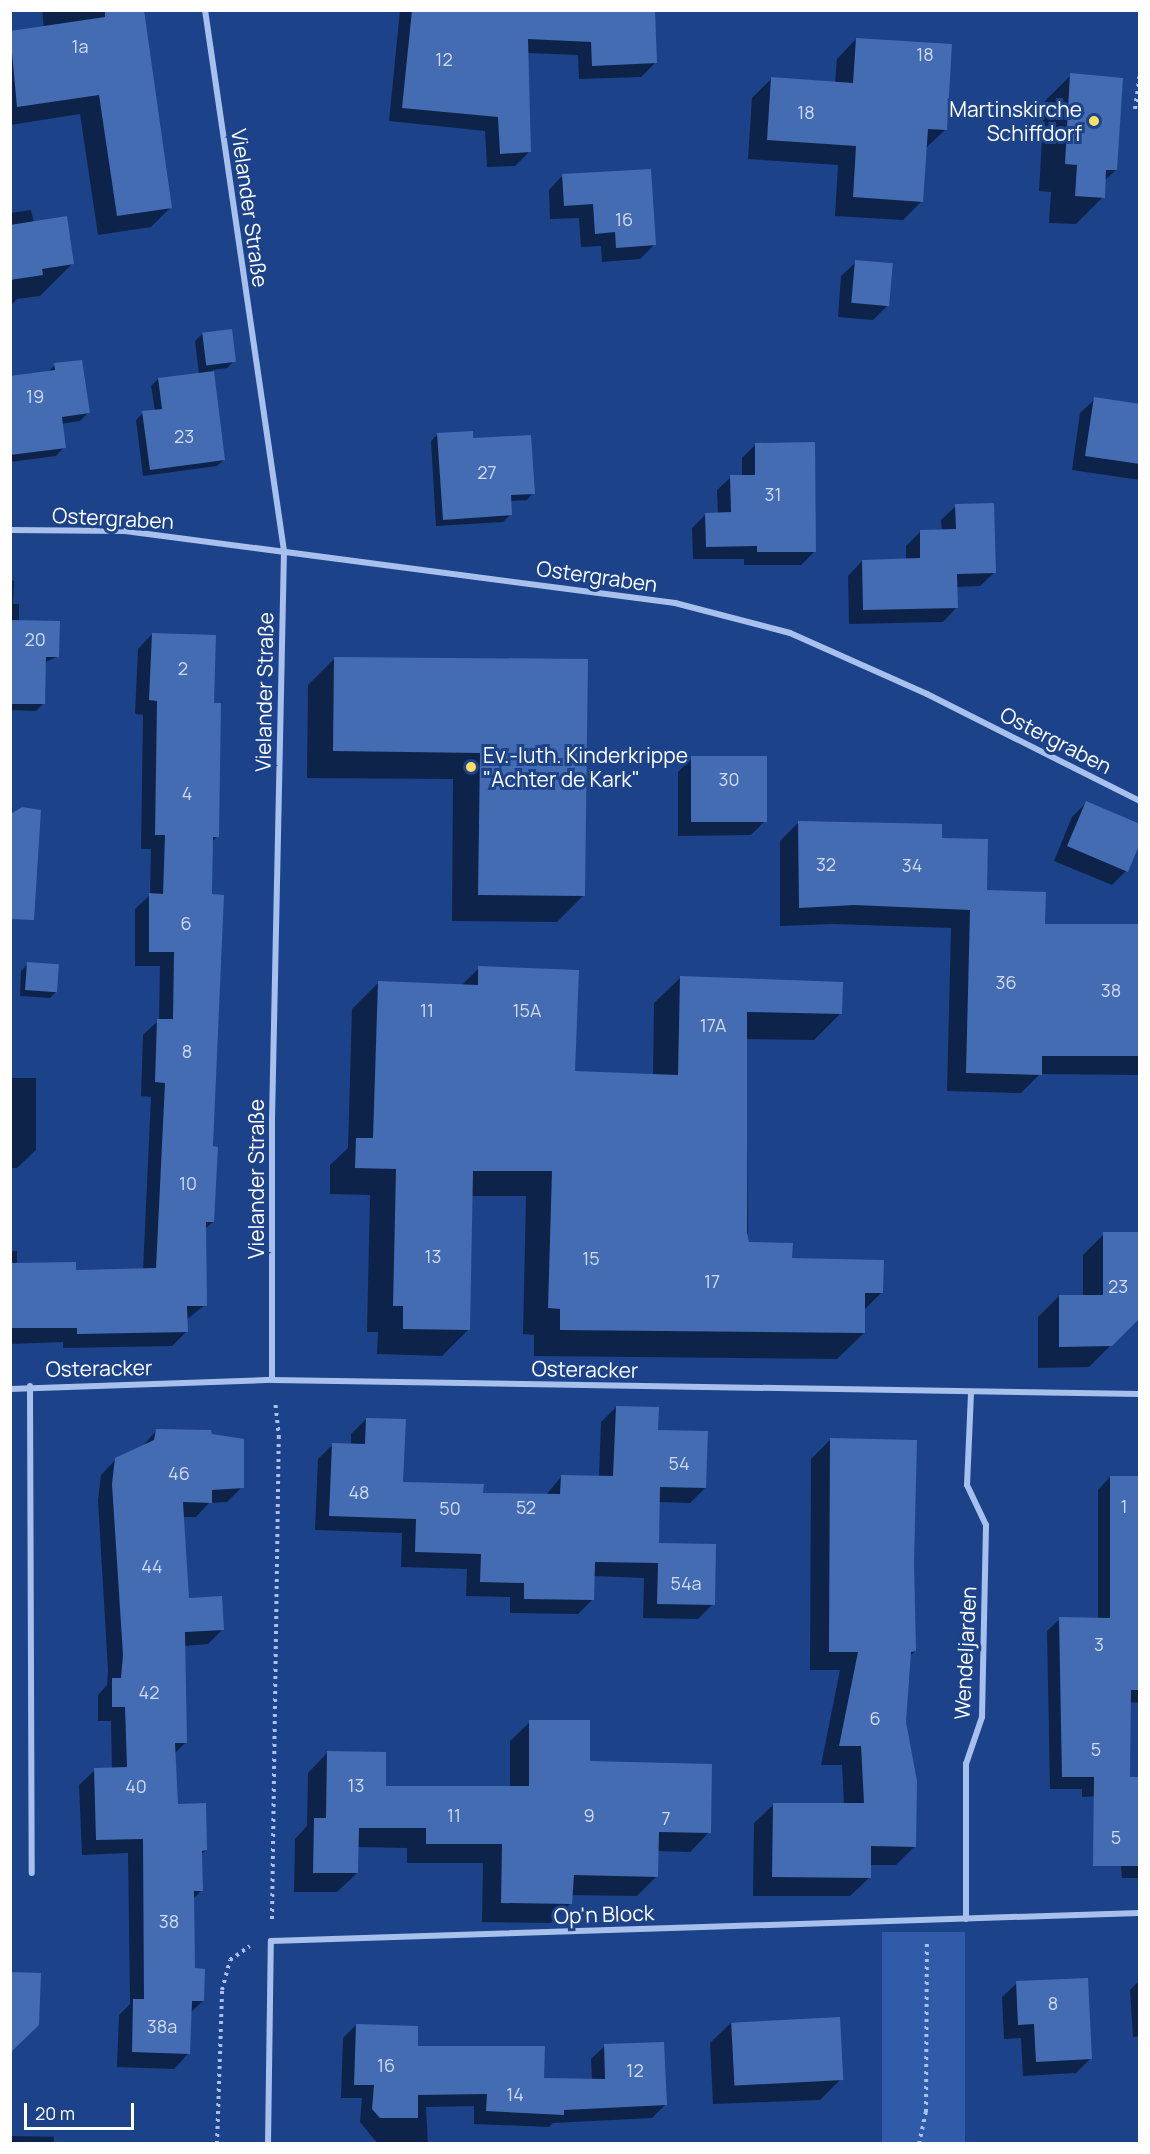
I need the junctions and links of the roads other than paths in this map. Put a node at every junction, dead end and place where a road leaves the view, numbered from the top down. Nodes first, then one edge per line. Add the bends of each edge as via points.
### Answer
1 (205, 10) edge
2 (10, 530) edge
3 (284, 551) junction
4 (1140, 801) edge
5 (273, 1380) junction
6 (30, 1386) junction
7 (10, 1389) edge
8 (971, 1392) junction
9 (1140, 1394) edge
10 (32, 1873) dead end
11 (1140, 1912) edge
12 (966, 1919) junction
13 (268, 2144) edge

1 - 3 street, Vielander Straße
2 - 3 street, Ostergraben via 125,531
3 - 4 street, Ostergraben via 675,603 790,633 927,694
3 - 5 street, Vielander Straße via 272,1118
5 - 6 street, Osteracker
5 - 8 street, Osteracker
6 - 7 street, Osteracker
6 - 10 street, Osteracker
8 - 9 street, Osteracker
8 - 12 street, Wendeljarden via 968,1485 986,1525 982,1717 966,1764
11 - 12 street, Op'n Block
12 - 13 street, Op'n Block via 271,1941

